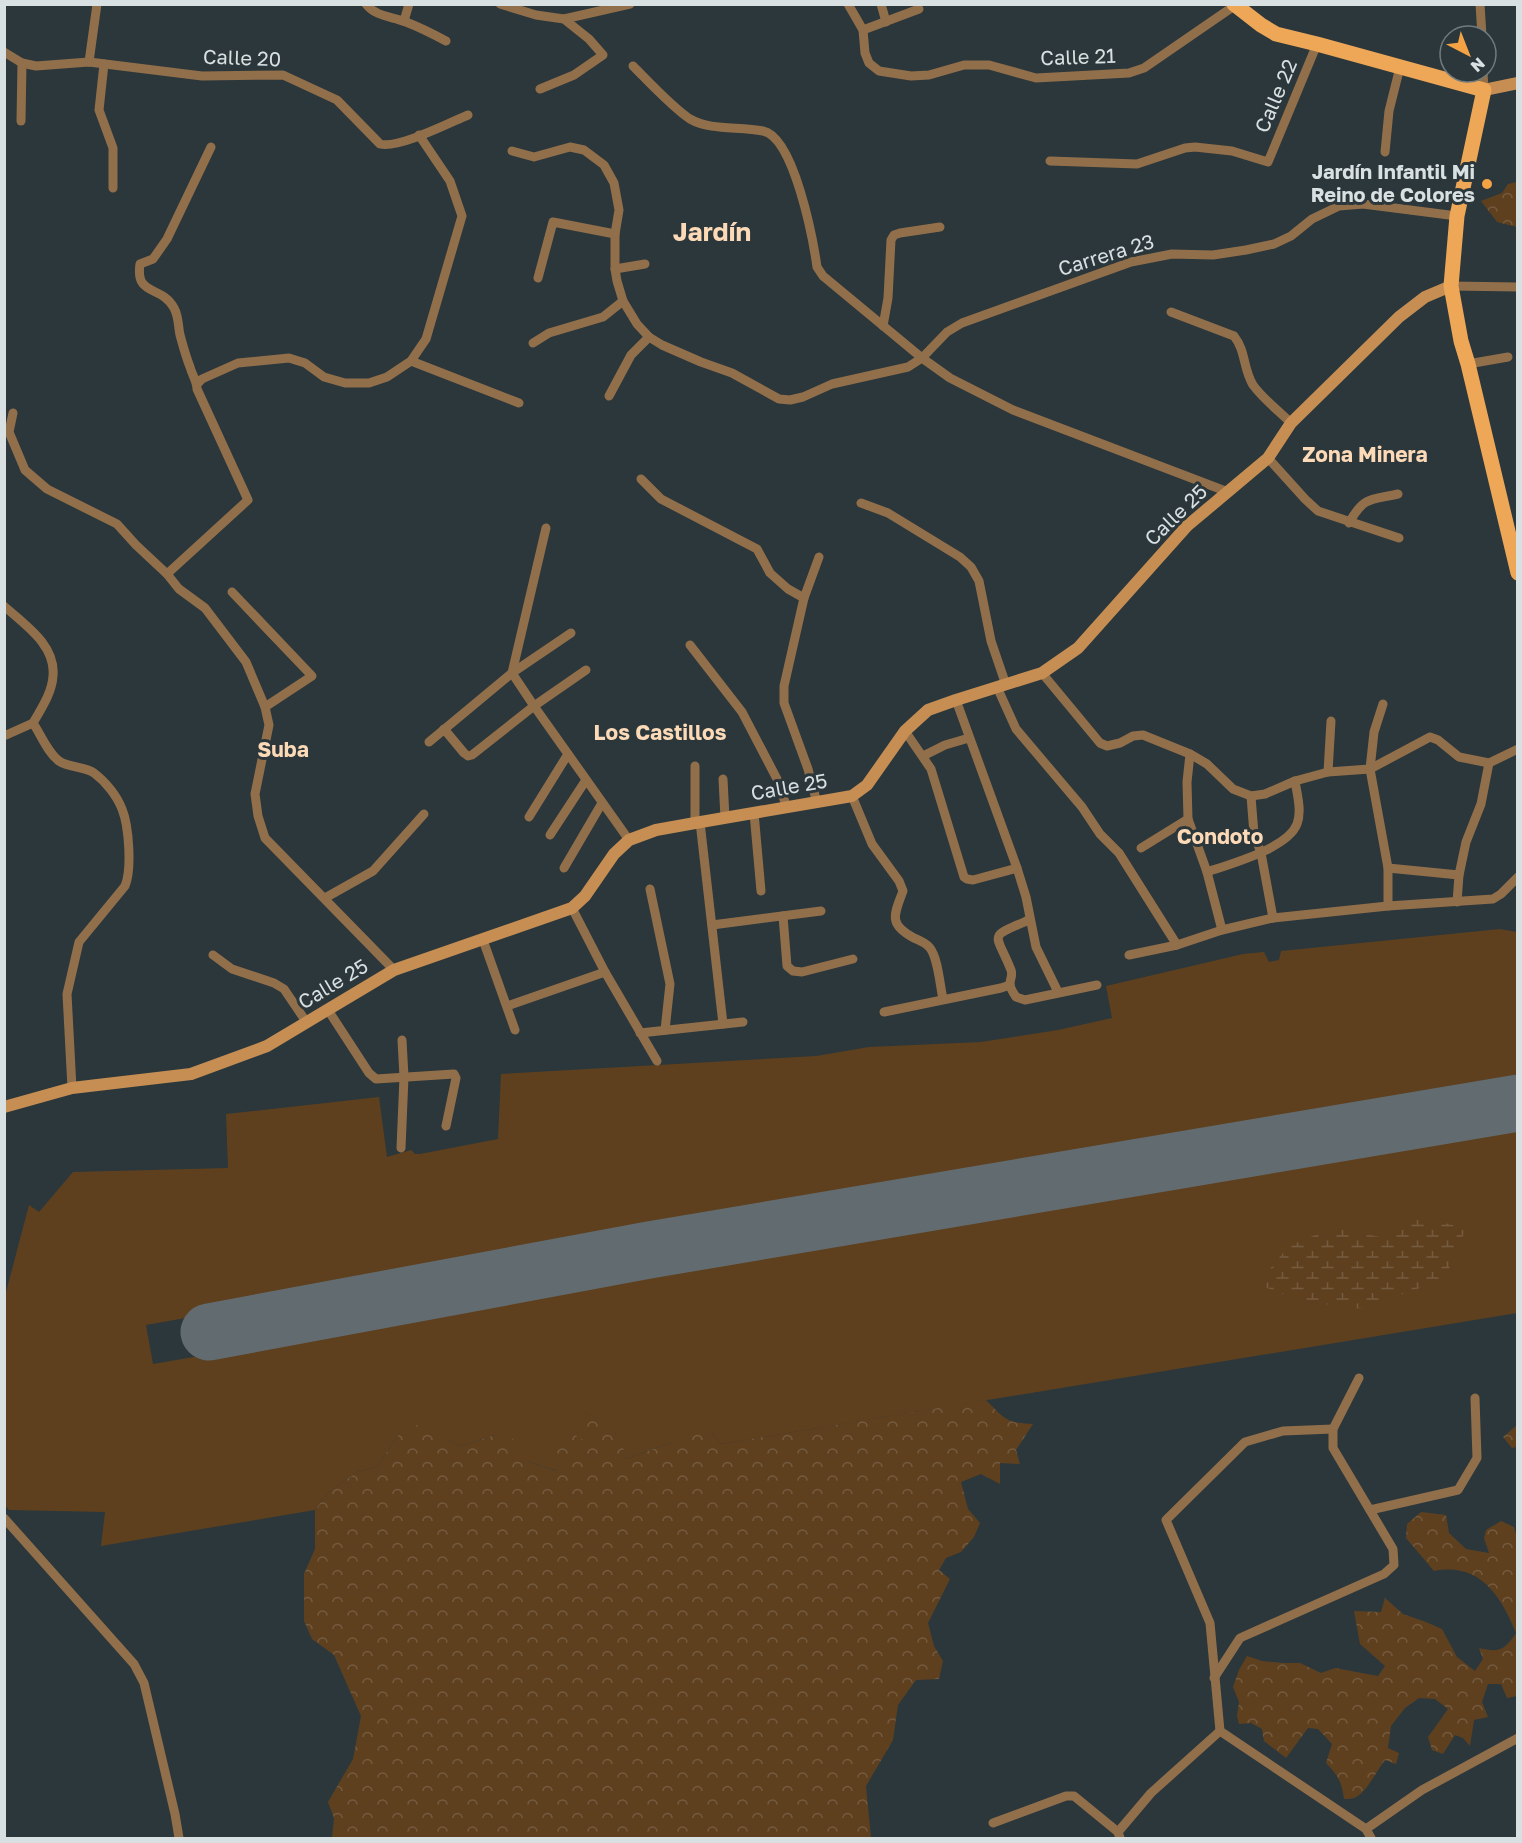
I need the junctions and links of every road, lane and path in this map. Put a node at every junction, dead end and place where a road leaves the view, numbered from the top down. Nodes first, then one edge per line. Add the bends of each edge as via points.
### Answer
1 (97, 4) edge
2 (366, 4) edge
3 (409, 4) edge
4 (500, 4) edge
5 (538, 4) edge
6 (848, 4) edge
7 (881, 4) edge
8 (1480, 4) edge
9 (630, 5) edge
10 (1236, 5) edge
11 (919, 9) dead end
12 (536, 15) junction
13 (564, 20) junction
14 (404, 21) junction
15 (886, 22) junction
16 (1481, 24) edge
17 (863, 30) junction
18 (446, 40) dead end
19 (1317, 44) junction
20 (4, 52) edge
21 (89, 62) junction
22 (22, 63) junction
23 (104, 64) junction
24 (633, 66) dead end
25 (1400, 67) junction
26 (1518, 83) edge
27 (1484, 84) edge
28 (540, 89) dead end
29 (1484, 90) junction
30 (468, 115) dead end
31 (21, 121) dead end
32 (419, 135) junction
33 (211, 147) dead end
34 (512, 151) dead end
35 (1385, 152) dead end
36 (1050, 161) dead end
37 (113, 188) dead end
38 (1457, 216) junction
39 (940, 227) dead end
40 (615, 234) junction
41 (645, 264) dead end
42 (615, 269) junction
43 (538, 278) dead end
44 (1451, 286) junction
45 (1518, 287) edge
46 (623, 301) junction
47 (1171, 312) dead end
48 (883, 326) junction
49 (649, 337) junction
50 (532, 343) dead end
51 (1508, 357) dead end
52 (922, 358) junction
53 (411, 361) junction
54 (1468, 364) junction
55 (197, 384) junction
56 (609, 396) dead end
57 (519, 403) dead end
58 (13, 412) dead end
59 (1291, 423) junction
60 (1268, 458) junction
61 (641, 479) dead end
62 (1228, 492) junction
63 (1398, 494) dead end
64 (861, 503) dead end
65 (1349, 523) junction
66 (546, 528) dead end
67 (1399, 538) dead end
68 (1515, 550) edge
69 (819, 557) dead end
70 (1518, 573) edge
71 (167, 574) junction
72 (231, 592) dead end
73 (804, 598) junction
74 (4, 606) edge
75 (571, 633) dead end
76 (690, 645) dead end
77 (586, 670) dead end
78 (512, 673) junction
79 (1042, 673) junction
80 (1002, 686) junction
81 (956, 700) junction
82 (1383, 704) dead end
83 (534, 706) junction
84 (266, 707) junction
85 (1331, 721) dead end
86 (33, 723) junction
87 (444, 729) junction
88 (905, 731) junction
89 (4, 736) edge
90 (969, 738) junction
91 (429, 742) dead end
92 (1518, 749) edge
93 (568, 754) junction
94 (1190, 754) junction
95 (923, 756) junction
96 (1489, 763) junction
97 (695, 766) dead end
98 (1370, 769) junction
99 (1328, 772) junction
100 (723, 779) dead end
101 (586, 780) junction
102 (1295, 781) junction
103 (852, 796) junction
104 (1251, 796) junction
105 (602, 803) junction
106 (817, 803) junction
107 (787, 808) junction
108 (754, 813) junction
109 (424, 814) dead end
110 (529, 817) dead end
111 (725, 818) junction
112 (1188, 819) junction
113 (697, 822) junction
114 (550, 835) dead end
115 (629, 840) junction
116 (1141, 848) dead end
117 (1261, 853) junction
118 (564, 868) dead end
119 (1017, 868) junction
120 (1388, 868) junction
121 (1207, 872) junction
122 (1459, 875) junction
123 (1518, 877) edge
124 (650, 889) dead end
125 (761, 891) dead end
126 (325, 898) junction
127 (1457, 902) junction
128 (1388, 906) junction
129 (572, 908) junction
130 (821, 911) dead end
131 (783, 916) junction
132 (1273, 918) junction
133 (1029, 920) junction
134 (712, 926) junction
135 (1222, 930) junction
136 (483, 940) junction
137 (1177, 945) junction
138 (213, 955) dead end
139 (1129, 955) dead end
140 (853, 960) dead end
141 (394, 970) junction
142 (605, 972) junction
143 (1010, 985) junction
144 (1097, 985) dead end
145 (1058, 992) junction
146 (943, 999) junction
147 (507, 1006) junction
148 (328, 1010) junction
149 (884, 1012) dead end
150 (743, 1022) dead end
151 (307, 1023) junction
152 (723, 1024) junction
153 (515, 1030) dead end
154 (665, 1030) junction
155 (640, 1033) junction
156 (402, 1040) dead end
157 (657, 1061) dead end
158 (404, 1077) junction
159 (72, 1088) junction
160 (4, 1107) edge
161 (446, 1126) dead end
162 (401, 1148) dead end
163 (1359, 1378) dead end
164 (1475, 1398) dead end
165 (1334, 1429) junction
166 (1370, 1510) junction
167 (4, 1518) edge
168 (1214, 1678) junction
169 (1220, 1731) junction
170 (1518, 1738) edge
171 (993, 1823) dead end
172 (1366, 1829) junction
173 (1119, 1835) edge
174 (179, 1839) edge
175 (1371, 1839) edge

1 - 21 street
2 - 14 street via 371,11
3 - 14 street
4 - 12 street
5 - 12 street
6 - 17 street
7 - 15 street
8 - 16 street
9 - 13 street
10 - 17 street, Calle 21 via 1144,68 1129,74 1036,78 989,64 964,65 929,75 879,71 865,53
10 - 19 main road via 1276,34
11 - 15 street
12 - 13 street
13 - 28 street via 603,55 574,75
14 - 18 street
15 - 17 street
19 - 25 main road
19 - 36 street, Calle 22 via 1268,162 1232,151 1195,147 1137,164
20 - 22 street
21 - 22 street, Calle 20 via 36,66
21 - 23 street, Calle 20
22 - 31 street
23 - 32 street, Calle 20 via 202,76 284,75 337,100 380,144 387,146
23 - 37 street via 99,110 113,148
24 - 48 street via 690,118 704,125 765,131 778,140 798,182 817,267
25 - 29 main road
25 - 35 street via 1389,111
26 - 29 street
27 - 29 street
29 - 38 main road
30 - 32 street, Calle 20
32 - 53 street via 450,181 462,216 426,339
33 - 55 street via 167,239 153,259 140,264 138,276 142,285 174,306
34 - 40 street via 534,157 570,147 584,150 604,165 614,183 619,210
38 - 44 main road
38 - 52 street, Carrera 23 via 1363,204 1339,206 1274,244 1213,255 1172,254 1131,262 962,324 947,332
39 - 48 street via 900,233 891,240
40 - 42 street
40 - 43 street via 553,222
41 - 42 street
42 - 46 street
44 - 45 street
44 - 54 main road
44 - 59 street, Calle 25 via 1425,297 1399,317
46 - 49 street
46 - 50 street via 603,317 549,333
47 - 59 street via 1233,336 1241,345 1253,385
48 - 52 street
49 - 52 street via 732,373 778,399 790,400 832,384 908,367
49 - 56 street via 631,355
51 - 54 street
52 - 62 street via 950,378 1013,410
53 - 55 street via 387,378 369,383 345,383 324,377 289,358 238,363
53 - 57 street
54 - 68 main road
55 - 71 street via 248,500
58 - 71 street via 9,432 25,470 48,489 117,524
59 - 60 street, Calle 25
60 - 62 street, Calle 25
60 - 65 street via 1318,511
61 - 73 street via 661,499 757,549 770,573
62 - 79 street, Calle 25 via 1187,526 1078,648
63 - 65 street via 1366,501
64 - 80 street via 888,513 971,567 979,581
65 - 67 street
66 - 78 street
68 - 70 main road
69 - 73 street
71 - 84 street via 179,589 205,608 246,662
72 - 84 street via 312,676
73 - 106 street via 784,686 784,703
74 - 86 street via 44,642 53,663 54,677 48,696
75 - 78 street
76 - 107 street via 742,712 777,779
77 - 83 street
78 - 83 street
78 - 87 street
79 - 80 street, Calle 25
79 - 94 street via 1100,743 1120,744 1143,735
80 - 81 street, Calle 25
80 - 137 street via 1016,729 1119,853
81 - 88 street, Calle 25 via 928,710
81 - 90 street
82 - 98 street via 1374,732
83 - 87 street via 472,755 464,753
83 - 93 street
84 - 126 street via 268,725 255,794 258,816 265,838
85 - 99 street
86 - 89 street
86 - 159 street via 54,757 91,771 114,795 123,811 130,854 125,886 79,942 67,994
87 - 91 street
88 - 95 street
88 - 103 street, Calle 25 via 867,785
90 - 95 street
90 - 119 street
92 - 96 street
93 - 101 street
93 - 110 street
94 - 104 street via 1233,789
94 - 112 street
95 - 119 street via 931,770 964,877 973,880
96 - 98 street via 1460,757 1430,736
96 - 122 street
97 - 113 street
98 - 99 street
98 - 120 street
99 - 102 street
100 - 111 street
101 - 105 street
101 - 114 street
102 - 104 street
102 - 117 street via 1300,813 1297,824 1291,834
103 - 106 street, Calle 25
103 - 146 street via 872,844 903,891 895,921 900,930 931,949
104 - 117 street via 1254,834
105 - 115 street
105 - 118 street
106 - 107 street, Calle 25
107 - 108 street, Calle 25
108 - 111 street, Calle 25
108 - 125 street
109 - 126 street via 373,871
111 - 113 street, Calle 25
112 - 116 street
112 - 121 street
113 - 115 street, Calle 25
113 - 134 street
115 - 129 street, Calle 25
117 - 121 street
117 - 132 street
119 - 133 street
120 - 122 street
120 - 128 street
121 - 135 street
122 - 127 street
123 - 127 street via 1498,897
124 - 154 street via 670,984
126 - 141 street
127 - 128 street
128 - 132 street
129 - 136 street, Calle 25
129 - 142 street
130 - 131 street
131 - 134 street
131 - 140 street via 787,966 793,971
132 - 135 street
133 - 143 street via 998,935 997,942 1013,974
133 - 145 street via 1036,947
134 - 152 street
135 - 137 street
136 - 141 street, Calle 25
136 - 147 street
137 - 139 street
138 - 151 street via 232,969 284,989
141 - 148 street, Calle 25
142 - 147 street
142 - 155 street
143 - 145 street via 1020,1000
143 - 146 street
144 - 145 street
146 - 149 street
147 - 153 street
148 - 151 street, Calle 25
148 - 158 street via 372,1076
150 - 152 street
151 - 159 street, Calle 25 via 267,1046 191,1074
152 - 154 street
154 - 155 street
155 - 157 street
156 - 158 street
158 - 161 street via 456,1075
158 - 162 street
159 - 160 street, Calle 25
163 - 165 street
164 - 166 street via 1477,1458 1458,1490
165 - 166 street via 1333,1448
165 - 168 street via 1283,1431 1245,1442 1166,1520 1210,1623
166 - 168 street via 1393,1549 1394,1565 1384,1574 1240,1638
167 - 174 street via 134,1664 144,1683
168 - 169 street
169 - 172 street
169 - 173 street via 1151,1793
170 - 172 street via 1422,1790
171 - 173 street via 1074,1796
172 - 175 street

